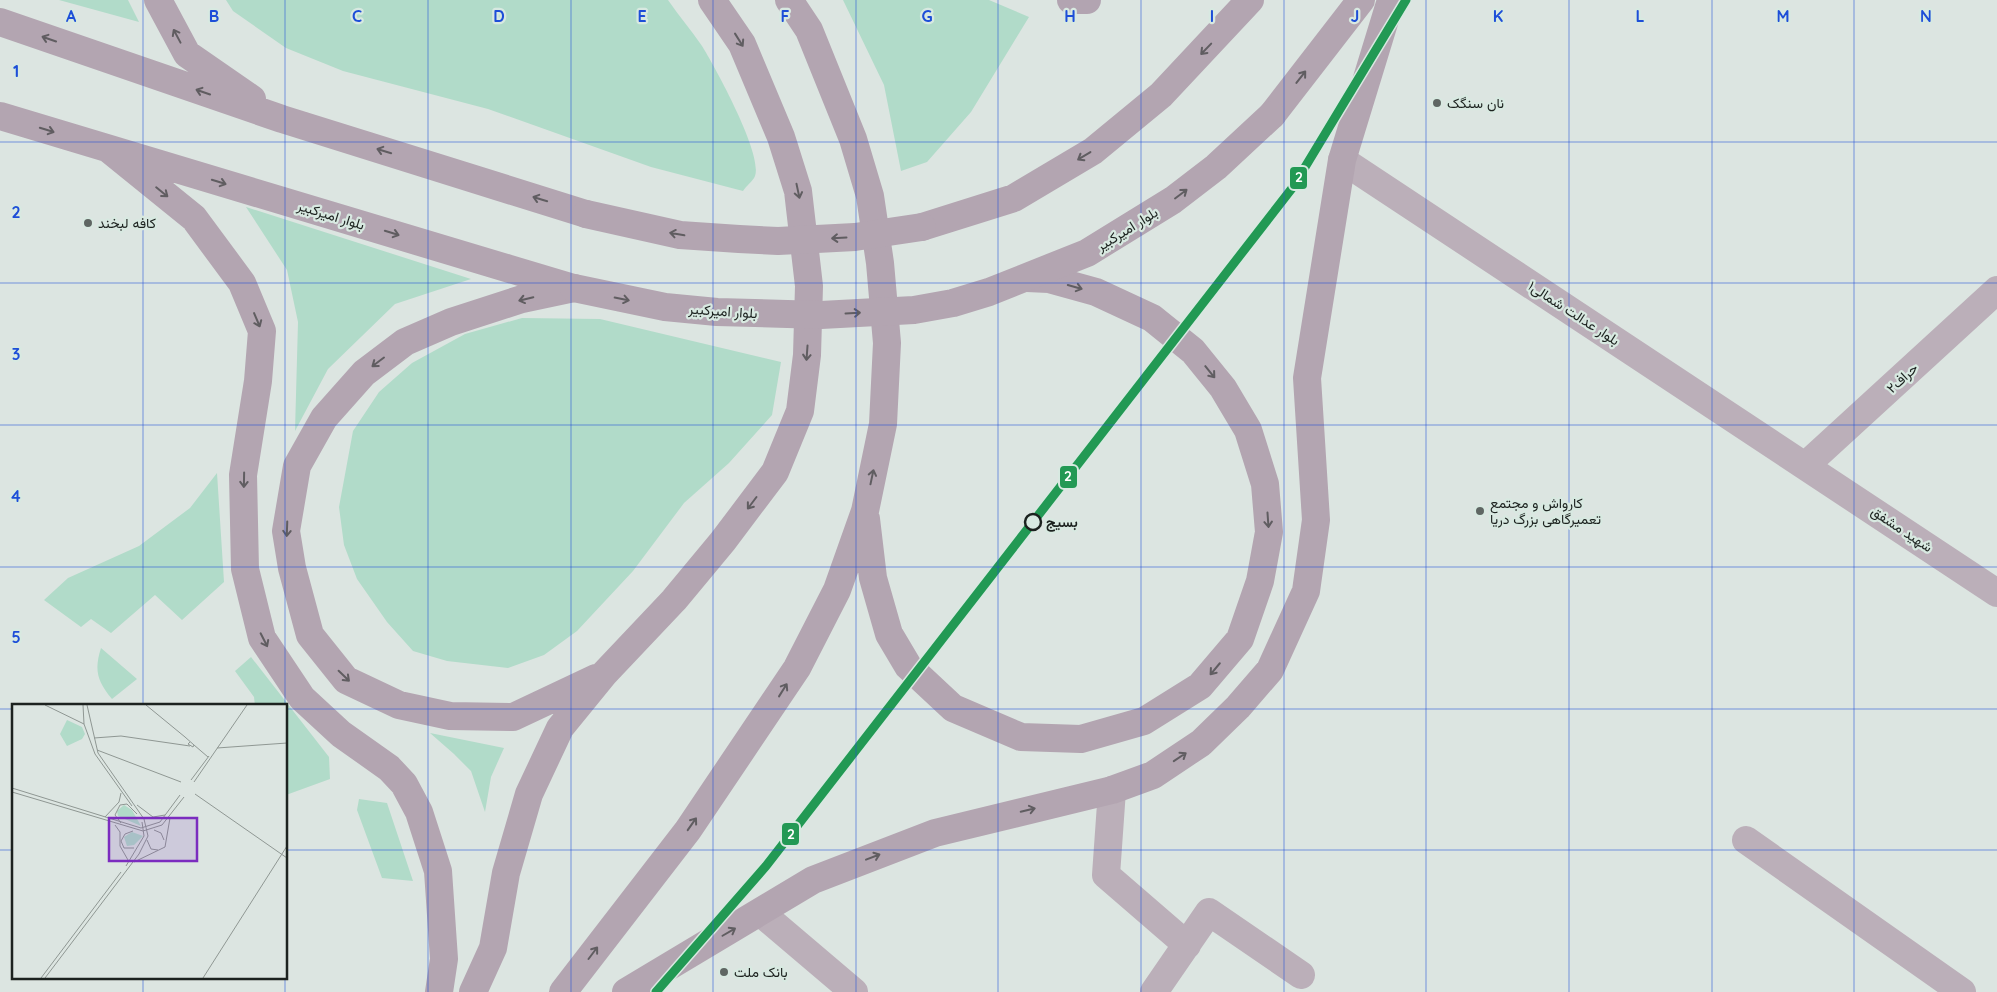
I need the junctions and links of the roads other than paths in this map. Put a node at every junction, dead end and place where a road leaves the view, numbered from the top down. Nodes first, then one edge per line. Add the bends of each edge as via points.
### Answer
1 (158, 0) edge
2 (712, 0) edge
3 (790, 0) edge
4 (1071, 0) edge
5 (1087, 0) edge
6 (1250, 0) edge
7 (1361, 0) edge
8 (1391, 0) edge
9 (0, 22) edge
10 (0, 116) edge
11 (282, 120) junction
12 (110, 150) junction
13 (1342, 160) junction
14 (1028, 278) junction
15 (574, 288) junction
16 (1997, 290) edge
17 (1806, 465) junction
18 (865, 511) junction
19 (1997, 593) edge
20 (604, 674) junction
21 (1112, 790) junction
22 (1746, 840) dead end
23 (761, 913) junction
24 (1187, 945) junction
25 (1301, 975) dead end
26 (439, 992) edge
27 (473, 992) edge
28 (563, 992) edge
29 (626, 992) edge
30 (854, 992) edge
31 (1154, 992) edge
32 (1962, 992) edge

11 -> 1 main road via 187,54
2 -> 20 main road via 742,44 781,137 798,191 809,286 807,355 800,411 775,472 729,534 674,600
18 -> 3 main road via 883,424 887,343 880,263 870,196 853,139 809,30
4 - 5 main road
6 -> 11 main road, bridge via 1161,95 1093,151 1014,198 922,227 855,237 778,240 680,235 586,214
14 -> 7 main road, بلوار امیرکبیر, bridge via 1087,253 1173,200 1216,167 1272,115
8 - 13 main road
11 -> 9 main road
10 -> 12 main road, بلوار امیرکبیر
12 -> 15 main road, بلوار امیرکبیر
12 -> 26 main road via 194,218 242,283 262,331 258,381 243,475 245,569 262,638 302,698 341,734 388,768 404,784 419,812 438,871 444,959
13 - 17 street, بلوار عدالت شمالی۱
21 -> 13 main road via 1153,775 1201,743 1238,707 1270,670 1306,591 1316,520 1307,378
15 -> 14 main road, بلوار امیرکبیر, bridge via 665,307 709,312 821,314 914,310 962,300
14 -> 18 main road via 1049,279 1096,292 1152,318 1192,350 1223,388 1248,430 1265,484 1269,532 1260,581 1240,639 1200,686 1144,721 1081,739 1021,736 953,708 908,666 889,634 873,578
15 -> 20 main road via 522,299 451,322 406,342 364,373 324,418 297,466 286,531 310,635 346,680 399,705 450,716 513,717
16 - 17 street, حراف۲
17 - 19 street, شهید مشفق
28 -> 18 main road via 688,830 792,676 837,590
20 - 27 main road via 560,728 529,794 506,874 493,948
23 -> 21 main road via 814,880 935,833
21 - 24 street via 1106,875
22 - 32 street
29 -> 23 main road
23 - 30 street
24 - 25 street via 1210,912
24 - 31 street

